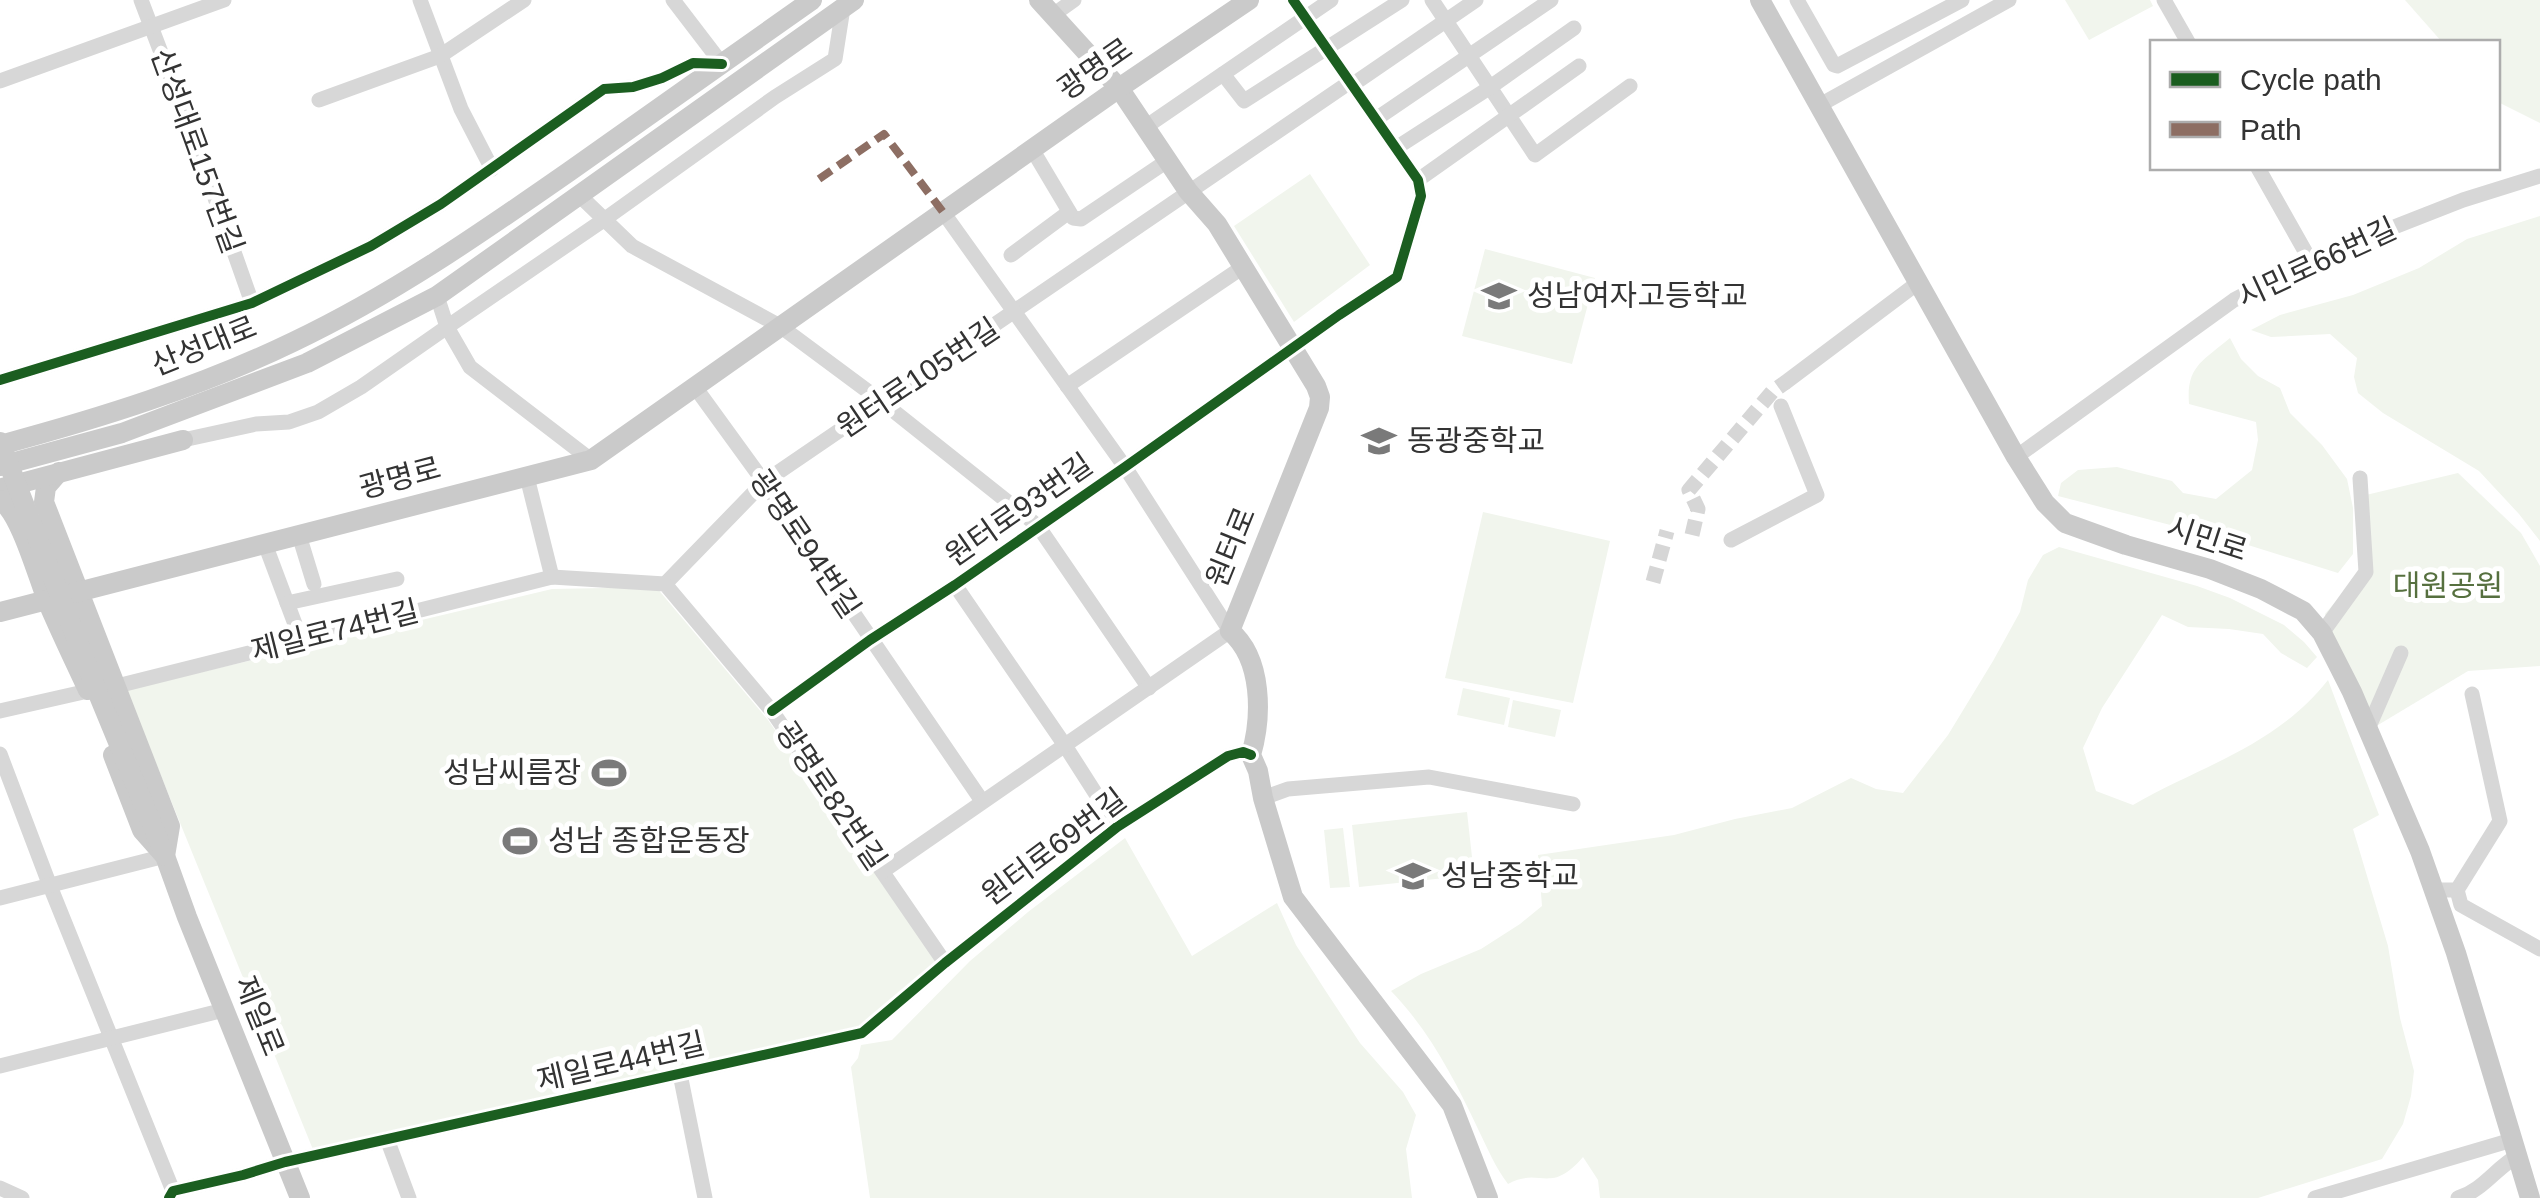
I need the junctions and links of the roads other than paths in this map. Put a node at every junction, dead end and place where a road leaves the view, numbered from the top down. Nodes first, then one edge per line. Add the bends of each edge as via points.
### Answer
1 (141, 0) edge
2 (224, 0) edge
3 (420, 0) edge
4 (524, 0) edge
5 (672, 0) edge
6 (812, 0) edge
7 (1074, 0) edge
8 (1249, 0) edge
9 (1293, 0) edge
10 (1331, 0) edge
11 (1402, 0) edge
12 (1432, 0) edge
13 (1476, 0) edge
14 (1550, 0) edge
15 (1760, 0) edge
16 (1797, 0) edge
17 (1962, 0) edge
18 (2010, 0) edge
19 (2164, 0) edge
20 (849, 4) edge
21 (1046, 7) edge
22 (1306, 17) junction
23 (1445, 20) junction
24 (150, 26) junction
25 (1574, 28) dead end
26 (2187, 40) edge
27 (1328, 48) junction
28 (440, 56) junction
29 (1469, 57) junction
30 (722, 64) junction
31 (1579, 66) dead end
32 (1223, 74) junction
33 (0, 82) edge
34 (1351, 83) junction
35 (1630, 86) dead end
36 (1119, 88) junction
37 (1489, 88) junction
38 (319, 100) dead end
39 (1818, 106) junction
40 (1508, 118) junction
41 (1376, 119) junction
42 (1144, 128) junction
43 (1396, 148) junction
44 (1032, 149) junction
45 (1167, 161) junction
46 (492, 169) junction
47 (2259, 170) edge
48 (2540, 176) edge
49 (1418, 180) junction
50 (1188, 191) junction
51 (579, 194) junction
52 (943, 212) junction
53 (1069, 212) junction
54 (604, 220) junction
55 (1011, 254) dead end
56 (2310, 260) junction
57 (1242, 267) junction
58 (1919, 282) junction
59 (436, 296) junction
60 (252, 303) junction
61 (1015, 312) junction
62 (780, 326) junction
63 (447, 327) junction
64 (1293, 349) junction
65 (0, 380) edge
66 (1786, 382) tunnel mouth
67 (1067, 386) junction
68 (695, 387) junction
69 (882, 401) junction
70 (1781, 406) dead end
71 (182, 440) joint
72 (0, 443) edge
73 (2016, 457) junction
74 (591, 460) junction
75 (0, 466) edge
76 (1124, 468) junction
77 (59, 472) junction
78 (527, 476) junction
79 (2360, 478) dead end
80 (764, 482) junction
81 (0, 489) edge
82 (0, 500) edge
83 (1038, 526) junction
84 (300, 536) junction
85 (1730, 540) dead end
86 (265, 544) junction
87 (552, 577) junction
88 (397, 579) dead end
89 (314, 584) dead end
90 (665, 584) junction
91 (955, 586) junction
92 (79, 592) junction
93 (47, 601) junction
94 (287, 603) junction
95 (0, 612) edge
96 (1230, 631) junction
97 (2322, 633) junction
98 (301, 640) junction
99 (870, 640) junction
100 (2402, 654) dead end
101 (117, 686) junction
102 (1149, 688) junction
103 (88, 691) junction
104 (2472, 694) dead end
105 (772, 710) junction
106 (0, 711) edge
107 (2368, 728) junction
108 (1064, 744) junction
109 (0, 754) edge
110 (1250, 755) junction
111 (1263, 798) junction
112 (982, 800) junction
113 (1573, 804) dead end
114 (1117, 826) junction
115 (165, 856) junction
116 (883, 871) junction
117 (50, 886) junction
118 (2434, 890) junction
119 (2457, 890) junction
120 (0, 898) edge
121 (2540, 950) edge
122 (945, 962) junction
123 (224, 1010) junction
124 (112, 1038) junction
125 (0, 1066) edge
126 (680, 1074) junction
127 (387, 1140) junction
128 (2515, 1148) junction
129 (285, 1162) junction
130 (0, 1188) edge
131 (2371, 1190) edge
132 (171, 1194) edge
133 (22, 1198) edge
134 (300, 1198) edge
135 (409, 1198) edge
136 (704, 1198) edge
137 (1488, 1198) edge
138 (2316, 1198) edge
139 (2458, 1198) edge
140 (2530, 1198) edge

1 - 24 street, 산성대로157번길
2 - 24 street
3 - 28 street
4 - 28 street
5 - 30 street
6 - 30 main road, 산성대로
7 - 21 street
8 - 36 main road, 광명로
9 - 22 street
10 - 22 street
11 - 27 street
12 - 23 street
13 - 23 street, 원터로105번길
14 - 29 street
15 - 39 main road, 시민로
16 - 17 street via 1837,66
18 - 39 street
19 - 26 street
20 - 51 main road, 산성대로
20 - 54 street via 835,59
21 - 36 main road, 원터로
22 - 27 street
22 - 32 street
23 - 29 street
23 - 34 street, 원터로105번길
24 - 33 street
24 - 60 street, 산성대로157번길
25 - 37 street
27 - 32 street via 1244,102
27 - 34 street
28 - 38 street
28 - 46 street
29 - 37 street
29 - 41 street
30 - 46 street via 693,63 633,87 604,89
30 - 72 main road, 산성대로 via 472,240 308,334 205,380
31 - 40 street
32 - 42 street
34 - 41 street
34 - 50 street, 원터로105번길
35 - 40 street via 1535,155
36 - 42 main road, 원터로
36 - 44 main road, 광명로
37 - 40 street
37 - 43 street
39 - 58 main road, 시민로
40 - 49 street
41 - 43 street
42 - 45 main road, 원터로
43 - 49 street
44 - 52 main road, 광명로
44 - 53 street
45 - 50 main road, 원터로
45 - 53 street via 1081,220
46 - 60 street via 372,246
47 - 56 street
48 - 56 street, 시민로66번길
49 - 64 street, 원터로93번길 via 1421,196 1397,277
50 - 57 main road, 원터로
50 - 61 street, 원터로105번길
51 - 54 street
51 - 59 main road, 산성대로
52 - 61 street
52 - 62 main road, 광명로
53 - 55 street
54 - 62 street via 632,246
54 - 63 street
56 - 73 street, 시민로66번길 via 2234,300
57 - 64 main road, 원터로
57 - 67 street
58 - 66 street
58 - 73 main road, 시민로
59 - 63 street
59 - 75 main road, 산성대로 via 307,362 122,433
60 - 65 street
61 - 67 street
61 - 69 street, 원터로105번길
62 - 68 main road, 광명로
62 - 69 street
63 - 71 street via 318,412
63 - 74 street via 470,367
64 - 76 street, 원터로93번길
64 - 96 main road, 원터로 via 1316,386 1319,408
67 - 76 street
68 - 74 main road, 광명로
68 - 80 street, 광명로94번길
69 - 80 street, 원터로105번길
69 - 83 street
70 - 85 street via 1818,495
71 - 77 main road
72 - 115 main road, bridge
73 - 97 main road, 시민로 via 2065,523 2262,590 2302,611
74 - 78 main road, 광명로
76 - 83 street, 원터로93번길
76 - 96 street
77 - 81 main road
77 - 92 main road via 44,502
78 - 84 main road, 광명로
78 - 87 street
79 - 97 street via 2366,572
80 - 90 street, 원터로105번길
80 - 99 street, 광명로94번길
82 - 93 main road via 16,519
83 - 91 street, 원터로93번길
83 - 102 street
84 - 86 main road, 광명로
84 - 89 street
86 - 92 main road, 광명로
86 - 94 street
87 - 90 street
87 - 98 street, 제일로74번길
88 - 94 street
90 - 105 street, 광명로82번길
91 - 99 street, 원터로93번길
91 - 108 street, 원터로93번길
92 - 93 main road, 광명로
92 - 101 main road
93 - 95 main road, 광명로
93 - 103 main road
94 - 98 street
96 - 102 street
96 - 110 main road, 원터로 via 1239,638 1256,685
97 - 107 main road, 시민로
98 - 101 street, 제일로74번길
99 - 105 street, 원터로93번길
99 - 112 street, 광명로94번길
100 - 107 street
101 - 115 main road via 170,826
102 - 108 street
103 - 106 street
103 - 115 main road via 142,830
104 - 119 street via 2500,821
105 - 116 street, 광명로82번길
107 - 118 main road, 시민로
108 - 112 street
108 - 114 street, 원터로93번길
109 - 117 street
110 - 111 main road, 원터로
110 - 114 street, 원터로69번길 via 1228,756
111 - 113 street via 1429,778
111 - 137 main road, 원터로 via 1294,897 1452,1105
112 - 116 street
114 - 122 street, 원터로69번길
115 - 117 street
115 - 123 main road, 제일로
116 - 122 street, 광명로82번길
117 - 120 street
117 - 124 street
118 - 119 street
118 - 128 main road, 시민로
119 - 121 street via 2461,906
122 - 126 street, 제일로44번길 via 862,1033
123 - 124 street
123 - 129 main road, 제일로
124 - 125 street
124 - 132 street
126 - 127 street, 제일로44번길
126 - 136 street
127 - 129 street, 제일로44번길
127 - 135 street
128 - 131 street
128 - 139 street via 2480,1188
128 - 140 main road, 시민로
129 - 132 street, 제일로44번길
129 - 134 main road, 제일로
130 - 133 street
131 - 138 street

